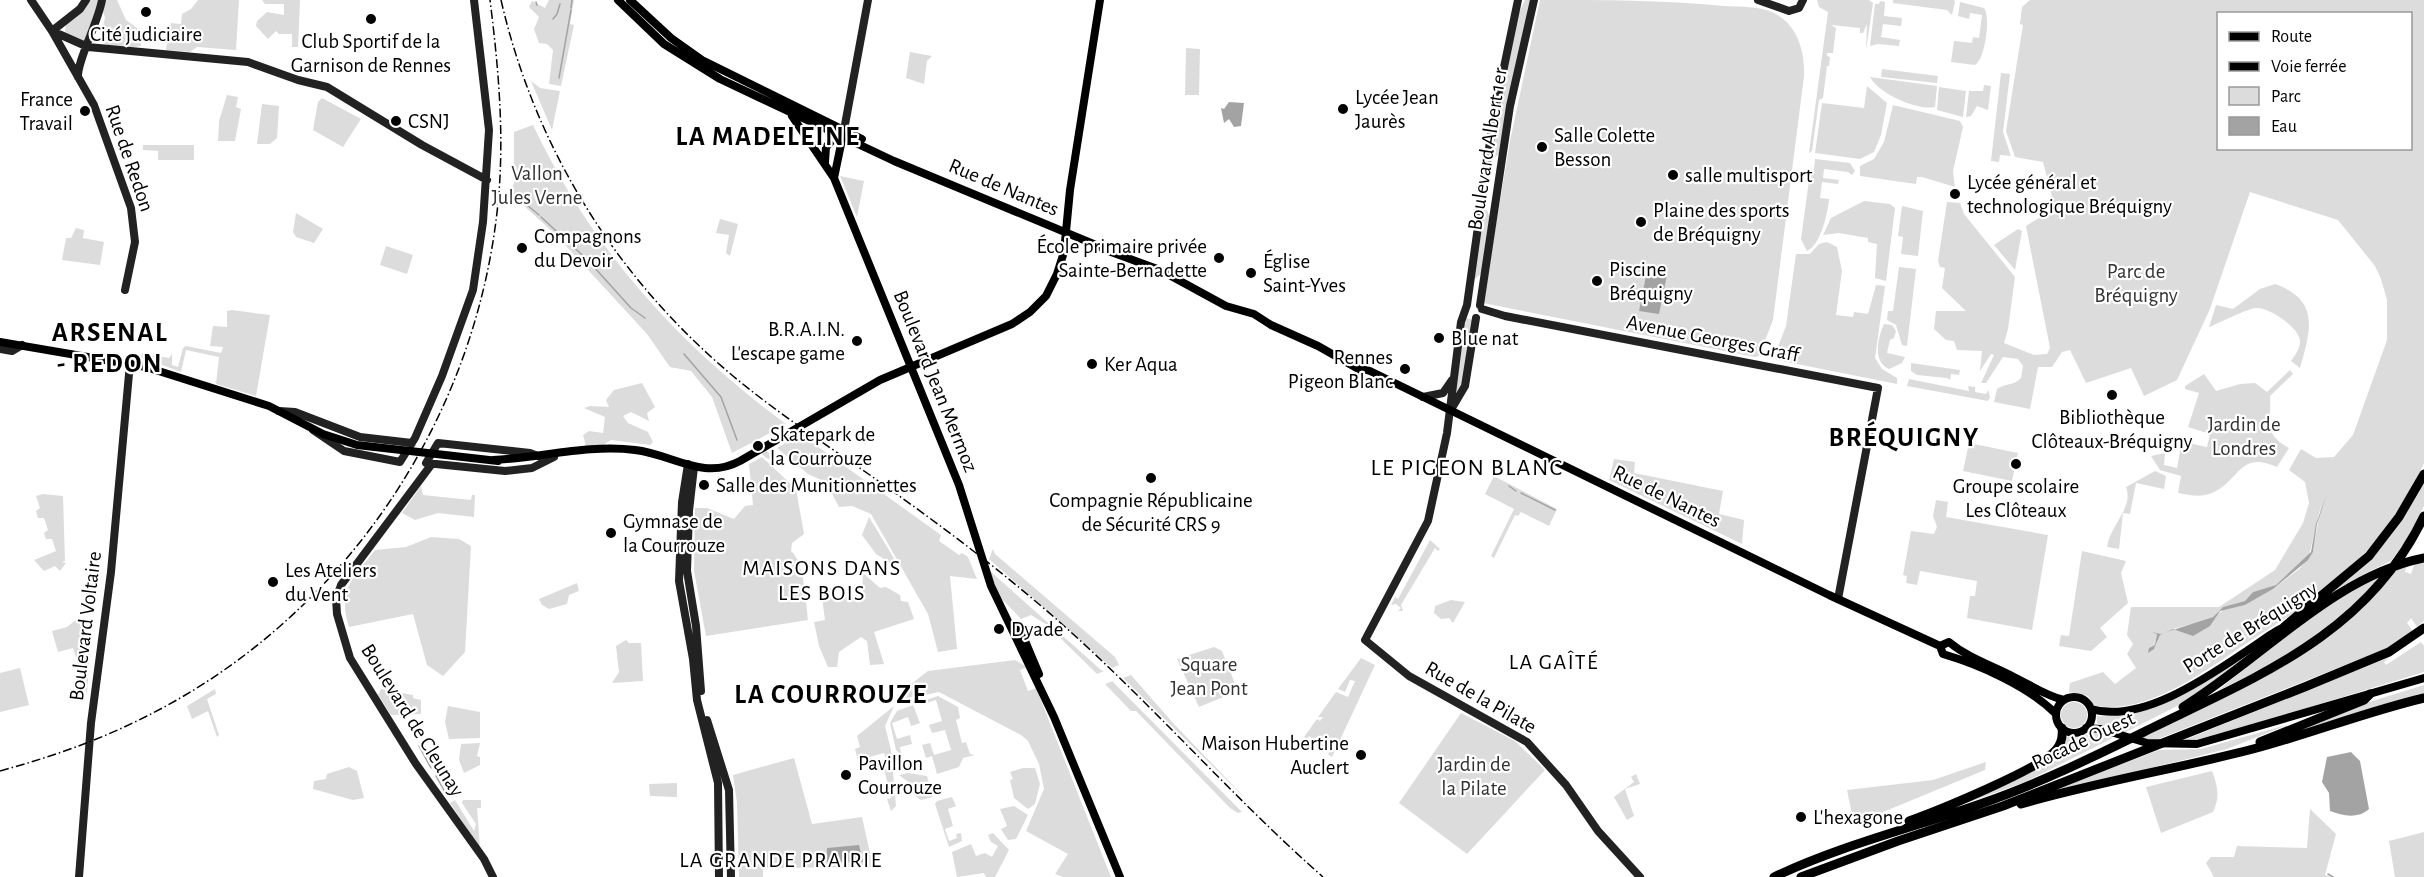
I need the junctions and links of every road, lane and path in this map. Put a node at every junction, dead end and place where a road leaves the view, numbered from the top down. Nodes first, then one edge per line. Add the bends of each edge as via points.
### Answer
1 (32, 0) edge
2 (86, 0) edge
3 (102, 0) edge
4 (474, 0) edge
5 (618, 0) edge
6 (630, 0) edge
7 (868, 0) edge
8 (1100, 0) edge
9 (1518, 0) edge
10 (1534, 0) edge
11 (1758, 0) edge
12 (1803, 0) edge
13 (1780, 3) edge
14 (52, 31) junction
15 (93, 34) junction
16 (88, 47) junction
17 (109, 49) junction
18 (78, 74) junction
19 (764, 95) junction
20 (789, 112) junction
21 (840, 131) junction
22 (825, 165) junction
23 (834, 176) junction
24 (487, 180) junction
25 (1067, 233) junction
26 (125, 290) dead end
27 (1466, 308) junction
28 (1480, 312) junction
29 (0, 342) edge
30 (22, 345) junction
31 (0, 349) edge
32 (131, 363) junction
33 (911, 368) junction
34 (1454, 376) junction
35 (1420, 397) junction
36 (279, 411) junction
37 (1450, 412) junction
38 (309, 426) junction
39 (411, 445) junction
40 (568, 453) junction
41 (540, 456) junction
42 (554, 457) junction
43 (493, 460) junction
44 (428, 463) junction
45 (691, 466) junction
46 (2424, 474) edge
47 (2424, 516) edge
48 (2424, 557) edge
49 (1838, 599) junction
50 (1000, 603) junction
51 (2286, 626) junction
52 (2424, 628) edge
53 (1951, 651) junction
54 (2424, 678) edge
55 (2370, 694) junction
56 (2424, 698) edge
57 (2064, 700) junction
58 (2091, 710) junction
59 (2056, 714) junction
60 (2168, 720) junction
61 (2062, 728) junction
62 (2086, 728) junction
63 (2221, 755) junction
64 (2003, 806) junction
65 (1876, 838) junction
66 (79, 877) edge
67 (492, 877) edge
68 (719, 877) edge
69 (731, 877) edge
70 (1120, 877) edge
71 (1125, 877) edge
72 (1640, 877) edge
73 (1774, 877) edge
74 (1801, 877) edge

1 - 14 main road
2 - 14 main road
3 - 15 main road
4 - 24 main road via 489,120
5 - 19 main road via 664,44 689,61
6 - 19 main road via 702,60
7 - 21 main road
8 - 25 main road via 1070,190
9 - 27 main road, Boulevard Albert 1er via 1490,141
10 - 28 main road, Boulevard Albert 1er via 1509,106
11 - 13 main road
12 - 13 main road via 1794,10
14 - 16 main road
14 - 18 main road, Rue de Redon
15 - 16 main road
15 - 17 main road
16 - 17 main road
16 - 18 main road
17 - 24 main road via 248,62 327,87
18 - 26 main road, Rue de Redon via 102,123 131,208 135,242
19 - 20 main road, Rue de Nantes
19 - 21 main road, Rue de Nantes via 802,109
20 - 21 main road, Rue de Nantes
20 - 22 main road
21 - 22 main road via 826,147
21 - 23 main road, Boulevard Jean Mermoz via 832,160
21 - 25 main road, Rue de Nantes via 901,162
22 - 23 main road
23 - 33 main road, Boulevard Jean Mermoz
24 - 39 main road via 471,300
25 - 33 main road via 1057,274 1046,296 1030,312 1008,326
25 - 35 main road, Rue de Nantes via 1201,291
27 - 28 main road via 1470,318
27 - 28 main road, Avenue Georges Graff via 1472,301
27 - 34 main road, Boulevard Albert 1er
28 - 37 main road, Boulevard Albert 1er via 1465,386
28 - 49 main road, Avenue Georges Graff via 1878,388
29 - 30 main road
30 - 31 main road via 12,351
30 - 32 main road
32 - 36 main road
32 - 66 main road, Boulevard Voltaire via 111,572 92,714
33 - 45 main road via 871,384 720,469
33 - 50 main road, Boulevard Jean Mermoz via 964,500 983,567
34 - 35 main road via 1443,393
34 - 37 main road, Boulevard Albert 1er
35 - 37 main road, Rue de Nantes
36 - 38 main road
36 - 39 main road via 295,412 360,437
37 - 49 main road, Rue de Nantes
37 - 72 main road, Rue de la Pilate via 1426,528 1365,640 1409,676 1527,742
38 - 39 main road via 321,438 348,453 401,460
38 - 43 main road via 357,445
40 - 41 main road
40 - 42 main road
40 - 45 main road via 632,449
41 - 43 main road
41 - 44 main road, Boulevard de Cleunay via 441,443 436,444
42 - 43 main road via 512,463
42 - 44 main road via 532,468 505,471
44 - 67 main road, Boulevard de Cleunay via 341,585 336,599 338,618 350,658 404,747 484,859
45 - 68 main road via 681,512 679,580 697,700 718,783
45 - 69 main road via 687,571 702,700 729,790
46 - 51 highway via 2399,517 2373,550
47 - 60 highway, Rocade Ouest via 2380,584 2346,619 2305,649
48 - 51 main road, Porte de Bréquigny via 2373,572
48 - 60 highway via 2385,570 2343,593 2171,714
49 - 53 main road, Rue de Nantes via 1940,646 1947,642
50 - 70 main road, Boulevard Jean Mermoz via 1054,717
50 - 71 main road, Boulevard Jean Mermoz via 1023,636
51 - 58 main road, Porte de Bréquigny via 2172,695 2124,710
52 - 64 highway, Rocade Ouest via 2378,657
53 - 57 main road
53 - 59 main road via 2011,683
54 - 55 main road
55 - 62 main road via 2209,741 2176,746 2147,744
55 - 63 highway via 2364,700
56 - 63 highway
57 - 58 main road via 2080,698
57 - 59 main road
58 - 62 main road
59 - 61 main road
60 - 65 highway, Rocade Ouest via 2006,795
61 - 62 main road via 2074,733
61 - 65 highway via 2058,748 2044,759 1943,808 1880,832
63 - 64 highway
64 - 74 highway, Rocade Ouest
65 - 73 highway, Rocade Ouest

